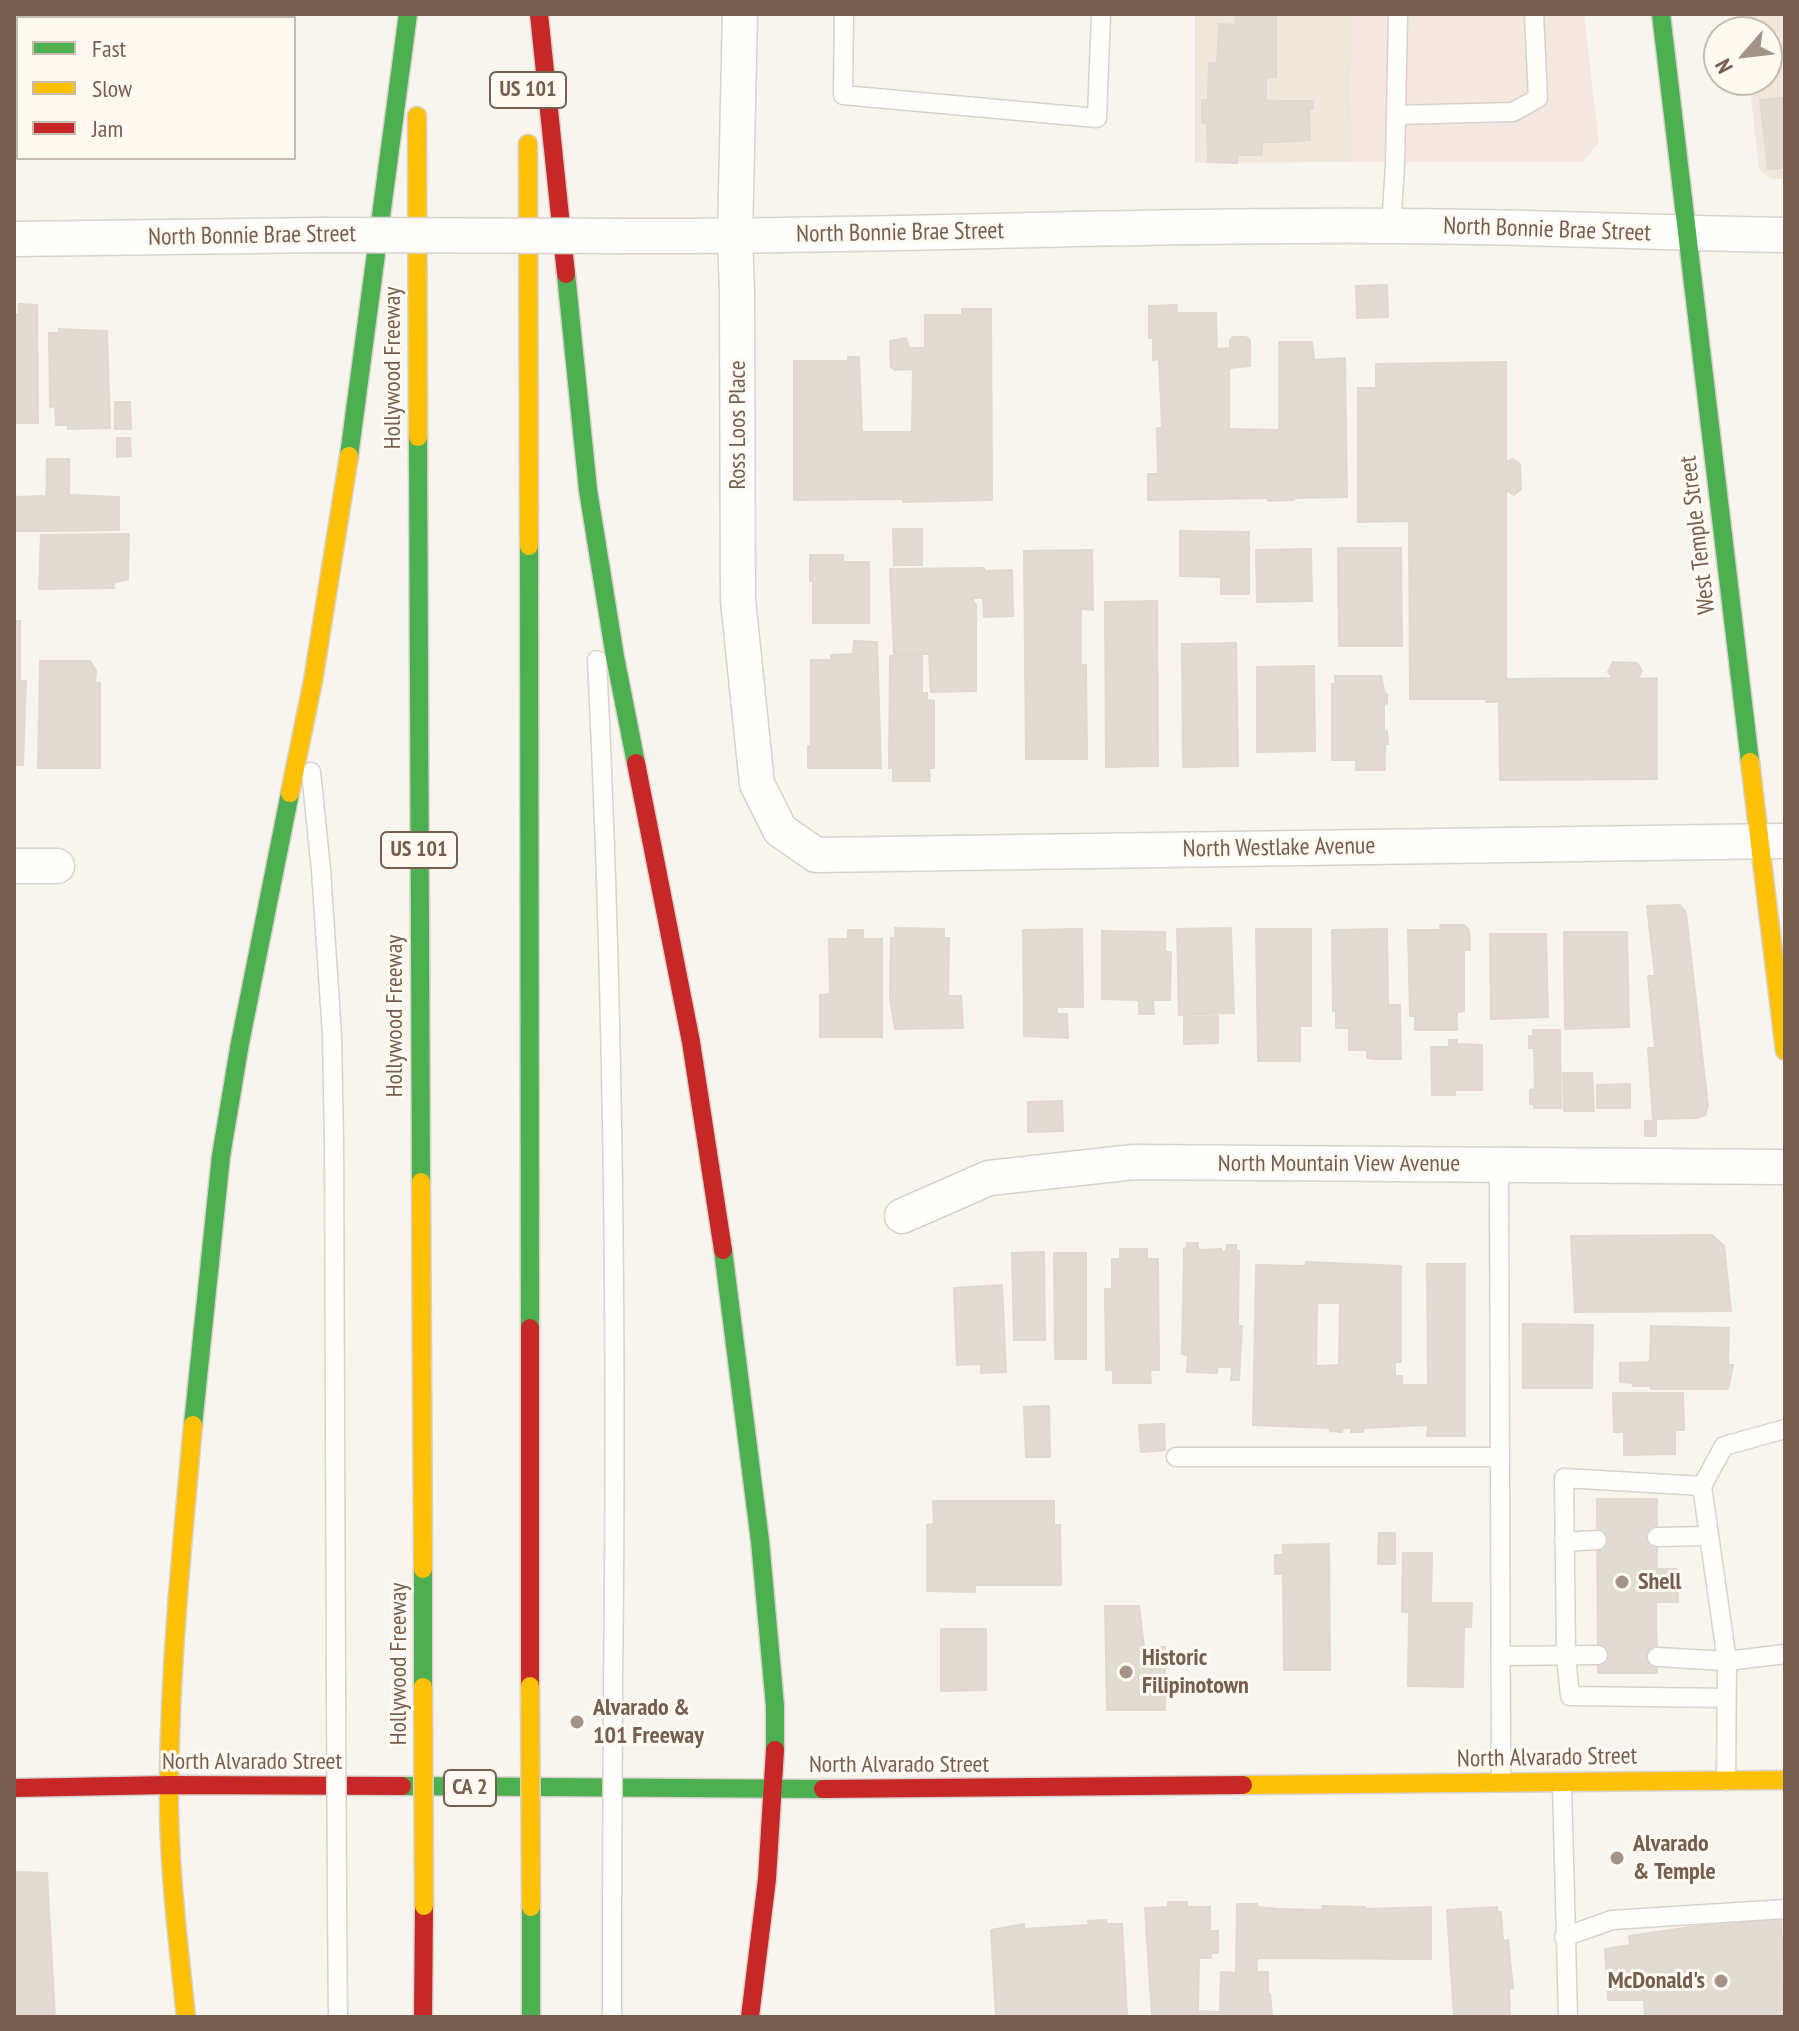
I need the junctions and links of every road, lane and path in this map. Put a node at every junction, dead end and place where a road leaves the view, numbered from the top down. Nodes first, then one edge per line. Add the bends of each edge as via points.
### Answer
1 (408, 14) edge
2 (417, 14) edge
3 (528, 14) edge
4 (539, 14) edge
5 (740, 14) edge
6 (844, 14) edge
7 (1101, 14) edge
8 (1398, 14) edge
9 (1534, 14) edge
10 (1661, 14) edge
11 (528, 90) dead end
12 (1396, 115) junction
13 (528, 121) dead end
14 (1391, 226) junction
15 (1687, 234) junction
16 (1785, 235) edge
17 (735, 237) junction
18 (14, 239) edge
19 (588, 490) junction
20 (313, 681) junction
21 (780, 830) joint
22 (1773, 841) edge
23 (14, 866) edge
24 (57, 866) dead end
25 (1785, 1051) edge
26 (1499, 1165) junction
27 (1785, 1167) edge
28 (902, 1216) dead end
29 (1785, 1429) edge
30 (1176, 1457) dead end
31 (1500, 1457) junction
32 (1702, 1486) junction
33 (1709, 1536) junction
34 (1657, 1537) dead end
35 (1597, 1540) dead end
36 (1564, 1542) junction
37 (1785, 1654) edge
38 (1566, 1655) junction
39 (1598, 1655) dead end
40 (1500, 1656) junction
41 (1657, 1657) dead end
42 (1727, 1661) junction
43 (1726, 1698) junction
44 (1785, 1780) edge
45 (1726, 1781) junction
46 (1501, 1783) junction
47 (1562, 1783) junction
48 (169, 1785) junction
49 (14, 1788) edge
50 (771, 1789) junction
51 (1785, 1909) edge
52 (1564, 1937) junction
53 (186, 2017) edge
54 (338, 2017) edge
55 (423, 2017) edge
56 (531, 2017) edge
57 (612, 2017) edge
58 (750, 2017) edge
59 (1568, 2017) edge

1 - 20 main road via 354,426
2 - 55 main road, Hollywood Freeway / US 101, bridge
3 - 11 main road, US 101
4 - 19 main road
5 - 17 street, Ross Loos Place
6 - 7 lane via 843,95 1097,118
8 - 12 lane
9 - 12 lane via 1538,98 1513,112
10 - 15 main road, West Temple Street
12 - 14 lane
13 - 56 main road, US 101, bridge
14 - 15 street, North Bonnie Brae Street
14 - 17 street, North Bonnie Brae Street
15 - 16 street, North Bonnie Brae Street
15 - 22 main road, West Temple Street via 1733,629
17 - 18 street, North Bonnie Brae Street, bridge
17 - 21 street, Ross Loos Place via 738,600 757,784
19 - 50 main road via 718,1209 771,1661
19 - 57 lane, bridge via 604,792 616,1435
20 - 48 main road via 221,1156 186,1493
20 - 54 lane, bridge via 309,740 327,945 334,1142
21 - 22 street, North Westlake Avenue via 816,855
22 - 25 main road, West Temple Street
23 - 24 street
26 - 27 street, North Mountain View Avenue
26 - 28 street, North Mountain View Avenue via 1134,1162 989,1178
26 - 31 lane
29 - 32 lane via 1724,1446
30 - 31 lane
31 - 40 lane
32 - 33 lane
32 - 36 lane via 1564,1478
33 - 34 lane
33 - 42 lane
35 - 36 lane
36 - 38 lane
37 - 42 lane
38 - 39 lane
38 - 40 lane
38 - 43 lane via 1570,1696
40 - 46 lane
41 - 42 lane
42 - 43 lane
43 - 45 lane
44 - 45 main road, North Alvarado Street
45 - 47 main road, North Alvarado Street
46 - 47 main road, North Alvarado Street
46 - 50 main road, North Alvarado Street
47 - 52 lane
48 - 49 main road, North Alvarado Street / CA 2
48 - 50 main road, North Alvarado Street / CA 2
48 - 53 main road via 171,1871
50 - 58 main road via 767,1879
51 - 52 lane via 1612,1920
52 - 59 lane

